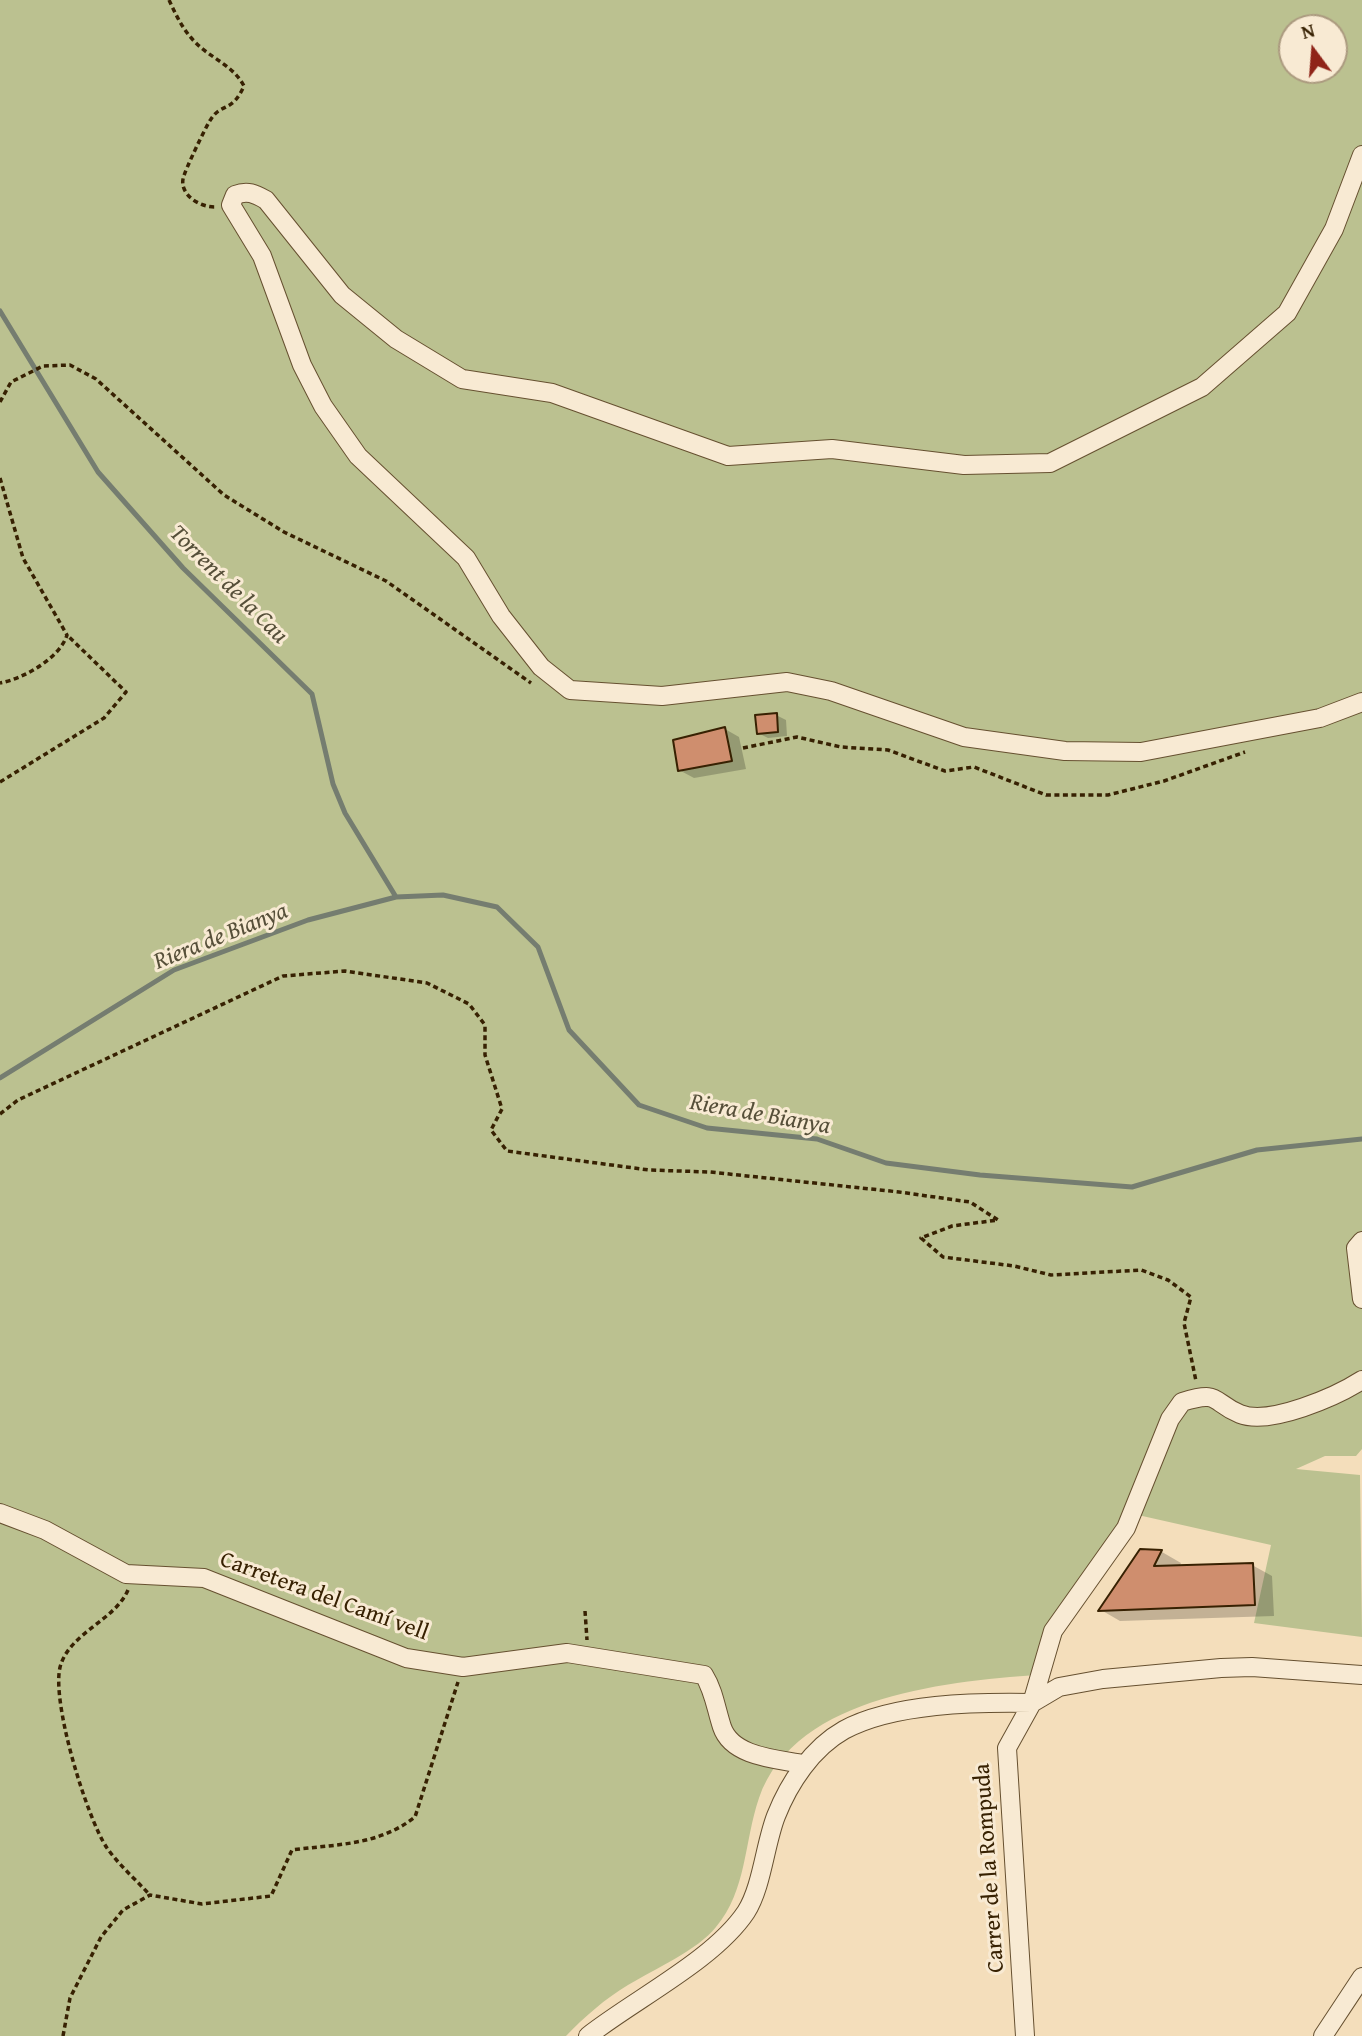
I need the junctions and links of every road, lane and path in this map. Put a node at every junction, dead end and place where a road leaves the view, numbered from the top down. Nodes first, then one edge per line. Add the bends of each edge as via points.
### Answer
1 (169, 0) edge
2 (1362, 155) edge
3 (231, 205) junction
4 (0, 402) edge
5 (0, 478) edge
6 (66, 635) junction
7 (0, 683) edge
8 (540, 687) dead end
9 (1362, 702) edge
10 (0, 782) edge
11 (0, 1114) edge
12 (1362, 1241) edge
13 (1362, 1299) edge
14 (1362, 1380) edge
15 (1199, 1396) junction
16 (0, 1513) edge
17 (126, 1574) junction
18 (585, 1611) dead end
19 (589, 1656) junction
20 (463, 1667) junction
21 (1362, 1675) edge
22 (1032, 1703) junction
23 (803, 1764) junction
24 (150, 1895) junction
25 (1362, 1977) edge
26 (63, 2036) edge
27 (588, 2036) edge
28 (1025, 2036) edge
29 (1323, 2036) edge

1 - 3 path via 196,43 238,75 244,86 237,102 212,117 183,179 185,191 207,208
2 - 3 street via 1334,229 1287,313 1202,387 1050,463 964,465 832,449 728,456 552,393 462,379 396,339 342,295 266,200 242,192
3 - 9 street via 262,256 302,365 323,406 351,446 466,558 500,616 541,667 570,690 662,696 788,682 831,691 964,737 1065,751 1141,752 1320,718
4 - 8 path via 11,382 43,366 70,365 96,379 224,495 284,532 386,581 517,676
5 - 6 path via 23,558
6 - 7 path via 63,648 24,674
6 - 10 path via 125,692 104,719
11 - 15 path via 18,1100 284,976 345,971 427,982 469,1004 485,1025 485,1055 502,1109 491,1130 507,1151 649,1170 837,1183 970,1202 998,1220 952,1226 921,1238 943,1257 1051,1275 1141,1270 1168,1280 1191,1297 1184,1324
12 - 13 street via 1356,1248
14 - 15 street via 1347,1390 1269,1418 1241,1414 1219,1398
15 - 22 street, Carrer de la Rompuda via 1182,1402 1170,1419 1126,1528 1054,1631
16 - 17 street, Carretera del Camí vell via 45,1530
17 - 20 street, Carretera del Camí vell via 204,1578 405,1658
17 - 24 path via 130,1586 122,1602 61,1663 57,1689 92,1819 107,1848
18 - 19 path
19 - 20 street, Carretera del Camí vell via 567,1653
19 - 23 street, Carretera del Camí vell via 704,1675 723,1731 733,1743 752,1754
20 - 24 path via 415,1817 397,1832 367,1842 292,1850 271,1896 202,1904
21 - 22 street via 1221,1668 1059,1687
22 - 23 street via 907,1709 844,1730
22 - 28 street, Carrer de la Rompuda via 1007,1748
23 - 27 street via 777,1815 748,1909 728,1936
24 - 26 path via 123,1910 101,1937 70,1998
25 - 29 street

